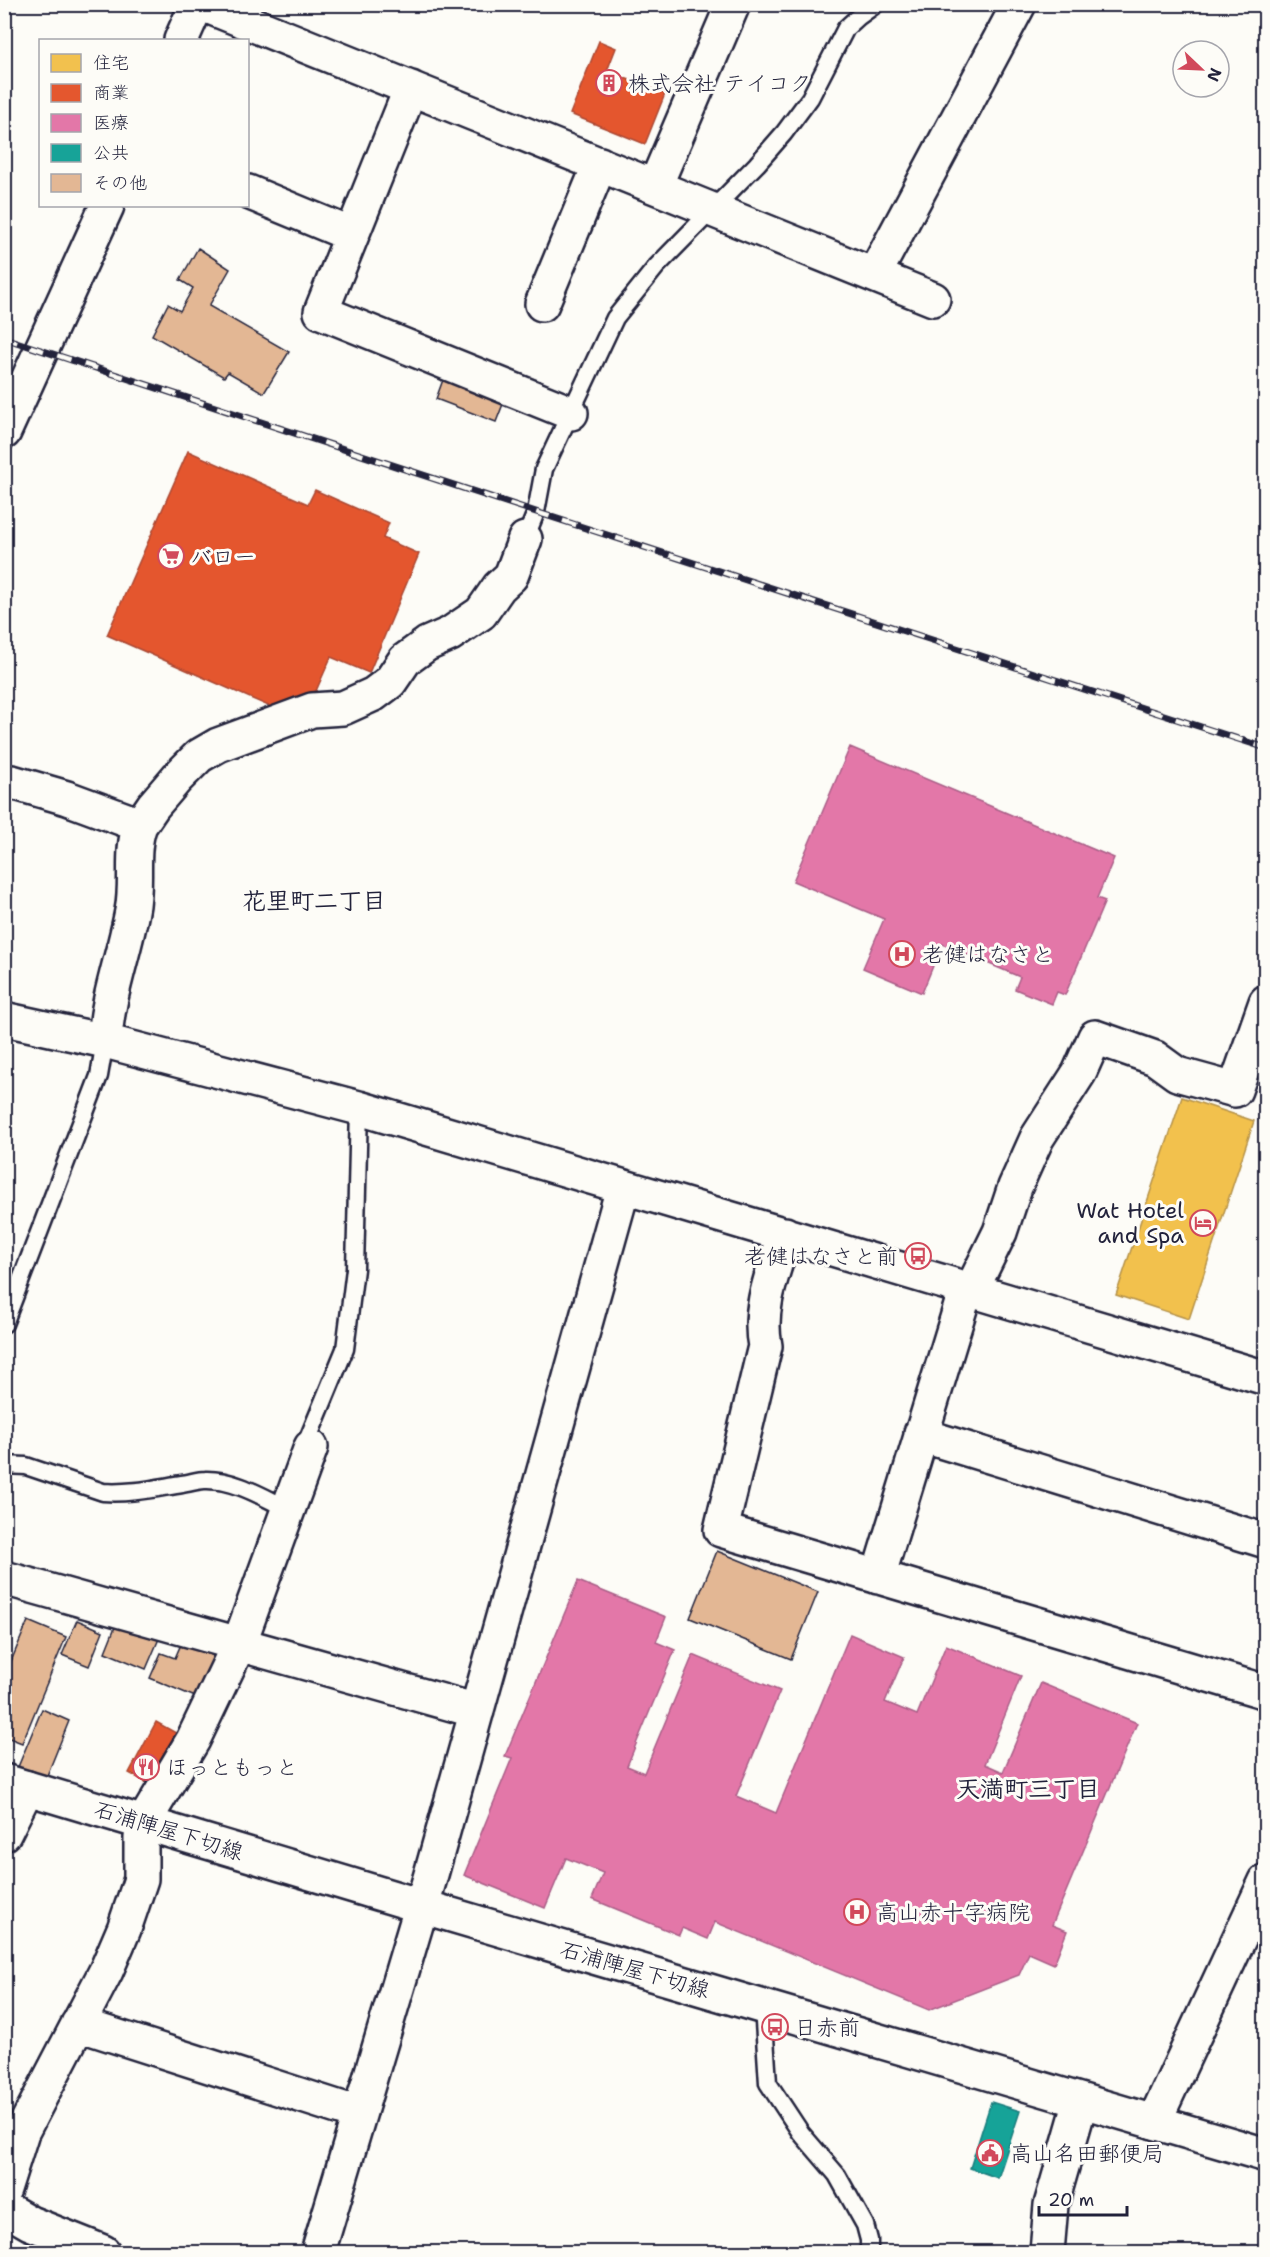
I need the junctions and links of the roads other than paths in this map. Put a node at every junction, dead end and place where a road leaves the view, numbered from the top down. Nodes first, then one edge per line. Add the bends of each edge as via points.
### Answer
1 (197, 4) edge
2 (202, 4) edge
3 (733, 4) edge
4 (876, 4) edge
5 (1019, 4) edge
6 (181, 39) edge
7 (411, 88) junction
8 (600, 164) junction
9 (655, 186) junction
10 (249, 192) edge
11 (107, 207) edge
12 (712, 209) junction
13 (352, 235) junction
14 (874, 275) junction
15 (933, 299) dead end
16 (542, 304) dead end
17 (571, 413) junction
18 (4, 432) edge
19 (525, 539) joint
20 (4, 786) edge
21 (140, 825) junction
22 (1266, 1002) edge
23 (4, 1020) edge
24 (105, 1041) junction
25 (359, 1108) junction
26 (623, 1188) junction
27 (785, 1234) junction
28 (969, 1290) junction
29 (4, 1324) edge
30 (1266, 1378) edge
31 (921, 1433) junction
32 (311, 1447) joint
33 (4, 1465) edge
34 (288, 1509) junction
35 (1266, 1541) edge
36 (878, 1577) junction
37 (4, 1578) edge
38 (238, 1644) junction
39 (1266, 1692) edge
40 (477, 1711) junction
41 (16, 1785) edge
42 (144, 1822) junction
43 (4, 1834) edge
44 (1262, 1897) edge
45 (421, 1906) junction
46 (763, 2007) junction
47 (78, 2024) junction
48 (1081, 2101) junction
49 (359, 2114) junction
50 (1154, 2122) junction
51 (1266, 2154) edge
52 (4, 2189) edge
53 (4, 2208) edge
54 (103, 2253) edge
55 (318, 2253) edge
56 (869, 2253) edge
57 (1047, 2253) edge

1 - 6 street
2 - 7 street
3 - 9 street
4 - 12 lane via 846,28 810,98 784,133
5 - 14 street
7 - 8 street
7 - 13 street
8 - 9 street
8 - 16 street
9 - 12 street
10 - 13 street
11 - 18 street
12 - 14 street
12 - 17 lane via 656,267 615,318
13 - 17 street via 321,312
14 - 15 street
17 - 19 lane via 544,469 536,512
19 - 21 street via 511,576 481,613 405,660 390,682 374,694 343,708 312,710 218,745 199,756 177,778
20 - 21 street via 12,782
21 - 24 street via 133,909 106,1020
22 - 28 street via 1235,1090 1177,1074 1155,1058 1095,1037 1079,1073 1037,1138 1000,1233
23 - 24 street
24 - 25 street
24 - 29 lane via 99,1076
25 - 26 street
25 - 32 lane via 355,1269 345,1349 307,1441
26 - 27 street
26 - 40 street
27 - 28 street
27 - 36 street via 766,1294 762,1331 765,1346 721,1530
28 - 30 street
28 - 31 street
31 - 35 street
31 - 36 street
32 - 34 street
33 - 34 lane via 26,1466 103,1492 117,1493 204,1479 240,1487
34 - 38 street
36 - 39 street
37 - 38 street
38 - 40 street
38 - 42 street via 193,1740
40 - 45 street
41 - 42 street, 石浦陣屋下切線
41 - 43 street
42 - 45 street, 石浦陣屋下切線
42 - 47 street via 141,1880 119,1940
44 - 50 street
45 - 46 street, 石浦陣屋下切線
45 - 49 street
46 - 48 street, 石浦陣屋下切線
46 - 56 lane via 768,2083 801,2133 837,2175 865,2225
47 - 49 street
47 - 52 street via 22,2132
48 - 50 street, 石浦陣屋下切線
48 - 57 street via 1051,2205
49 - 55 street
50 - 51 street, 石浦陣屋下切線
53 - 54 street

